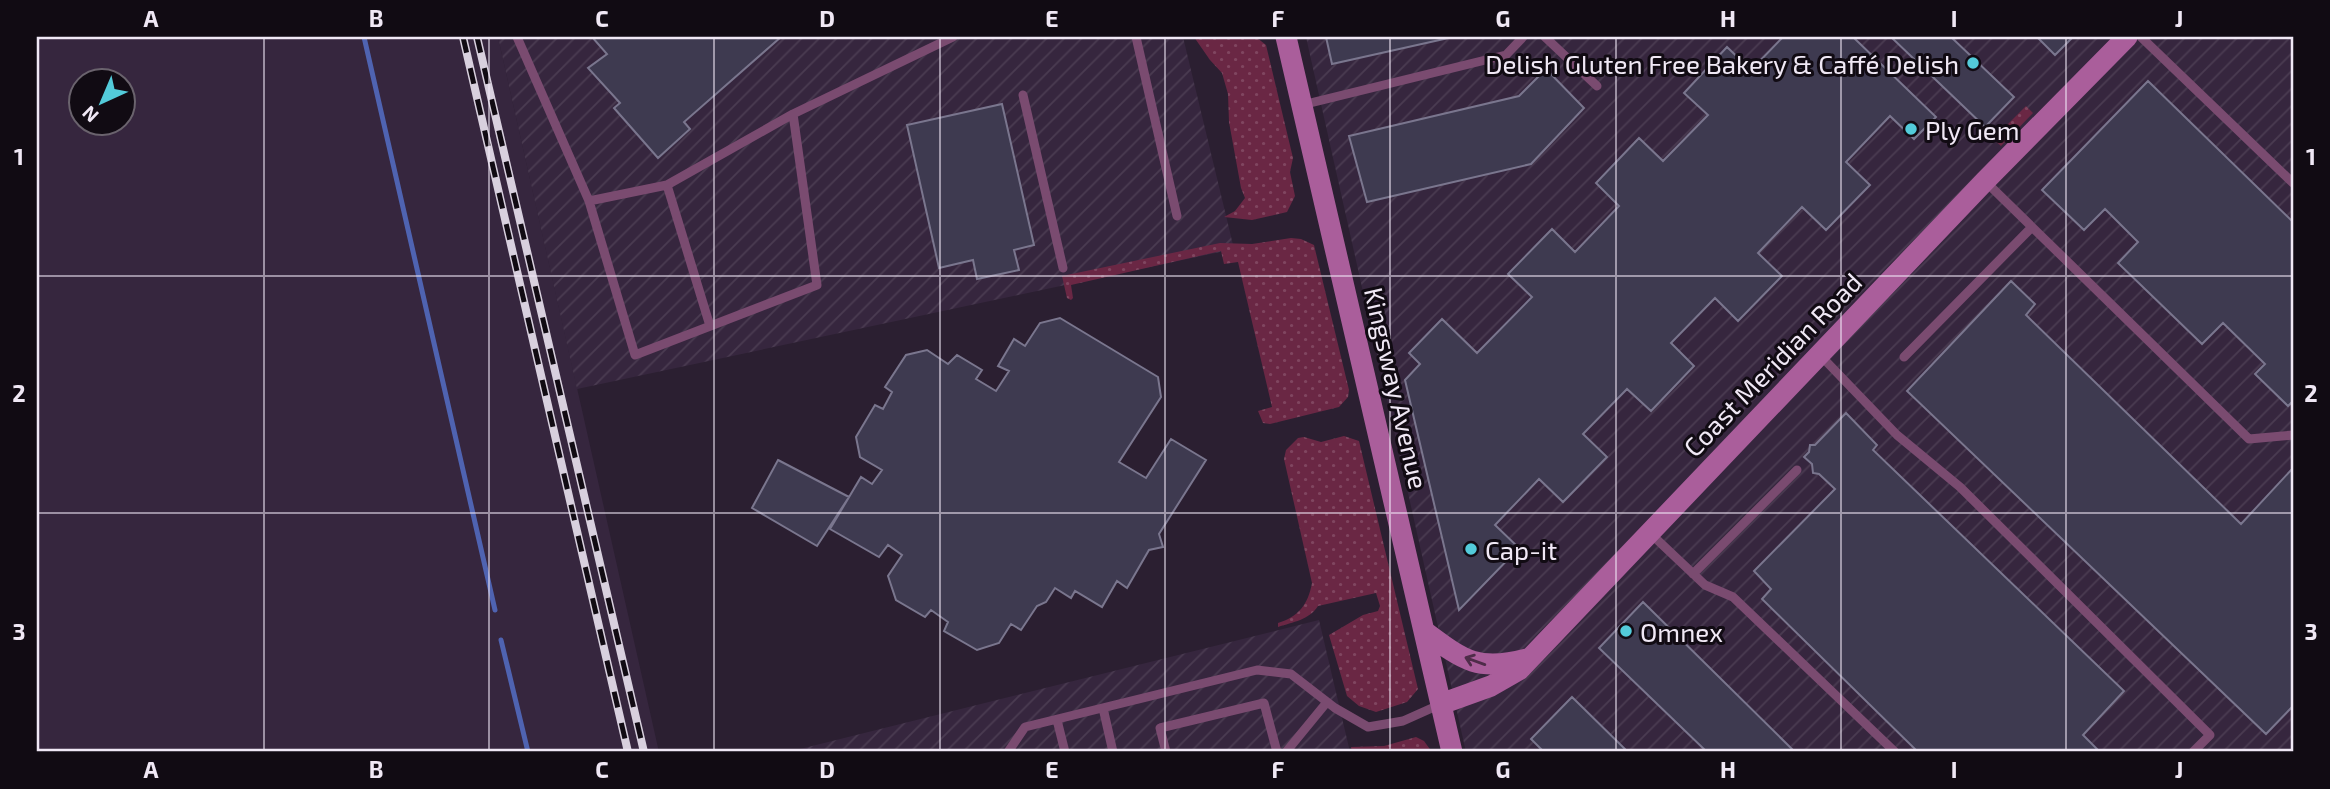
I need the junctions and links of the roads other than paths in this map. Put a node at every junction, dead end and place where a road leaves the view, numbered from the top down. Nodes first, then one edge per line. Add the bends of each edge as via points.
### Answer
1 (517, 37) edge
2 (953, 37) edge
3 (1136, 37) edge
4 (1286, 37) edge
5 (1523, 37) edge
6 (1545, 37) edge
7 (2127, 37) edge
8 (2141, 37) edge
9 (1597, 86) dead end
10 (1023, 95) dead end
11 (1302, 105) junction
12 (793, 114) junction
13 (1985, 181) junction
14 (2293, 183) edge
15 (667, 185) junction
16 (589, 201) junction
17 (1177, 216) dead end
18 (2032, 227) junction
19 (1063, 268) dead end
20 (710, 326) junction
21 (1819, 355) junction
22 (1904, 357) dead end
23 (2293, 435) edge
24 (1797, 470) dead end
25 (1649, 532) junction
26 (1693, 574) junction
27 (1424, 631) junction
28 (1532, 657) junction
29 (1327, 702) junction
30 (1441, 704) junction
31 (1103, 708) junction
32 (1057, 720) junction
33 (1008, 752) edge
34 (1065, 752) edge
35 (1113, 752) edge
36 (1166, 752) edge
37 (1277, 752) edge
38 (1286, 752) edge
39 (1452, 752) edge
40 (1895, 752) edge
41 (2193, 752) edge

1 - 16 lane
2 - 12 lane
3 - 17 lane
4 - 11 street, Kingsway Avenue
5 - 11 lane via 1506,55
6 - 9 lane
7 - 13 street, Coast Meridian Road
8 - 14 lane
10 - 19 lane
11 - 27 street, Kingsway Avenue
12 - 15 lane
12 - 20 lane via 817,285
13 - 18 lane
13 - 21 street, Coast Meridian Road
15 - 16 lane
15 - 20 lane
16 - 20 lane via 635,355
18 - 22 lane
18 - 23 lane via 2249,439
21 - 25 street, Coast Meridian Road
21 - 41 lane via 1896,435 1960,487 2210,734
24 - 26 lane
25 - 26 lane
25 - 28 street, Coast Meridian Road
26 - 40 lane via 1705,585 1733,597
28 -> 27 street via 1485,665 1447,648
27 - 30 street, Kingsway Avenue
28 - 30 street, Coast Meridian Road via 1502,681
29 - 30 lane via 1368,727 1404,721
29 - 31 lane via 1291,674 1257,670
29 - 38 lane
30 - 39 street, Kingsway Avenue
31 - 32 lane
31 - 35 lane
32 - 33 lane via 1025,727
32 - 34 lane
36 - 37 lane via 1160,728 1264,704

